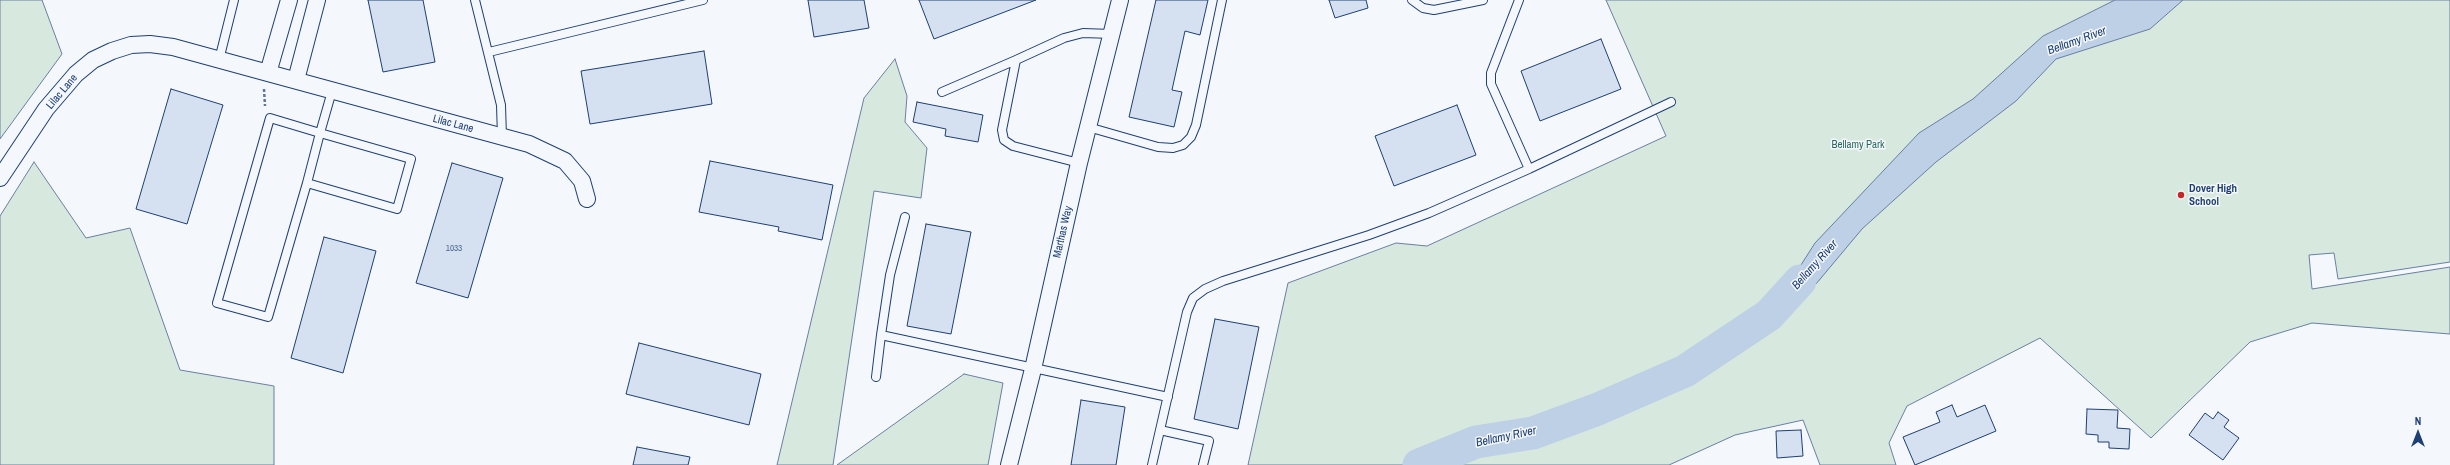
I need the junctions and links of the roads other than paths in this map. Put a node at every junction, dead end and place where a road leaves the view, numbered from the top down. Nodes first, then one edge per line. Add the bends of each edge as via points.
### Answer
1 (234, 0) edge
2 (289, 0) edge
3 (317, 0) edge
4 (475, 0) edge
5 (704, 0) edge
6 (1120, 0) edge
7 (1222, 0) edge
8 (1412, 0) edge
9 (1483, 0) edge
10 (1519, 0) edge
11 (1112, 34) junction
12 (489, 52) junction
13 (218, 60) junction
14 (1016, 60) junction
15 (267, 78) junction
16 (296, 80) junction
17 (332, 92) junction
18 (942, 92) dead end
19 (1671, 102) dead end
20 (1088, 127) junction
21 (320, 133) junction
22 (502, 137) junction
23 (1079, 163) junction
24 (1529, 169) junction
25 (0, 178) edge
26 (307, 183) junction
27 (587, 199) dead end
28 (904, 217) dead end
29 (881, 335) junction
30 (1033, 369) junction
31 (876, 377) dead end
32 (1168, 397) junction
33 (1160, 430) junction
34 (1009, 465) edge
35 (1152, 465) edge
36 (1203, 465) edge

1 - 13 lane
2 - 15 street
3 - 16 street
4 - 12 lane
5 - 12 lane
6 - 11 street, Marthas Way
7 - 20 lane via 1196,125 1191,137 1183,145 1173,148 1158,147
8 - 9 lane via 1423,8 1434,10
10 - 24 lane via 1491,73 1491,84
11 - 14 lane via 1083,33 1064,38
11 - 20 street, Marthas Way
12 - 22 lane via 501,105
13 - 15 street, Lilac Lane
13 - 25 street, Lilac Lane via 150,44 119,49 94,60 60,91
14 - 18 lane
14 - 23 lane via 1002,130 1004,140 1013,146
15 - 16 street, Lilac Lane
16 - 17 street, Lilac Lane
17 - 21 lane
17 - 22 street, Lilac Lane
19 - 24 lane
20 - 23 street, Marthas Way
21 - 26 lane
21 - 26 lane via 411,159 397,209
21 - 26 lane via 270,118 217,303 268,317
22 - 27 street, Lilac Lane via 529,144 565,161 582,181
23 - 30 street, Marthas Way
24 - 32 lane via 1429,213 1205,289 1193,298 1187,312
28 - 29 lane via 890,275
29 - 30 lane
29 - 31 lane
30 - 32 lane
30 - 34 street, Marthas Way
32 - 33 lane
33 - 35 lane
33 - 36 lane via 1209,441

